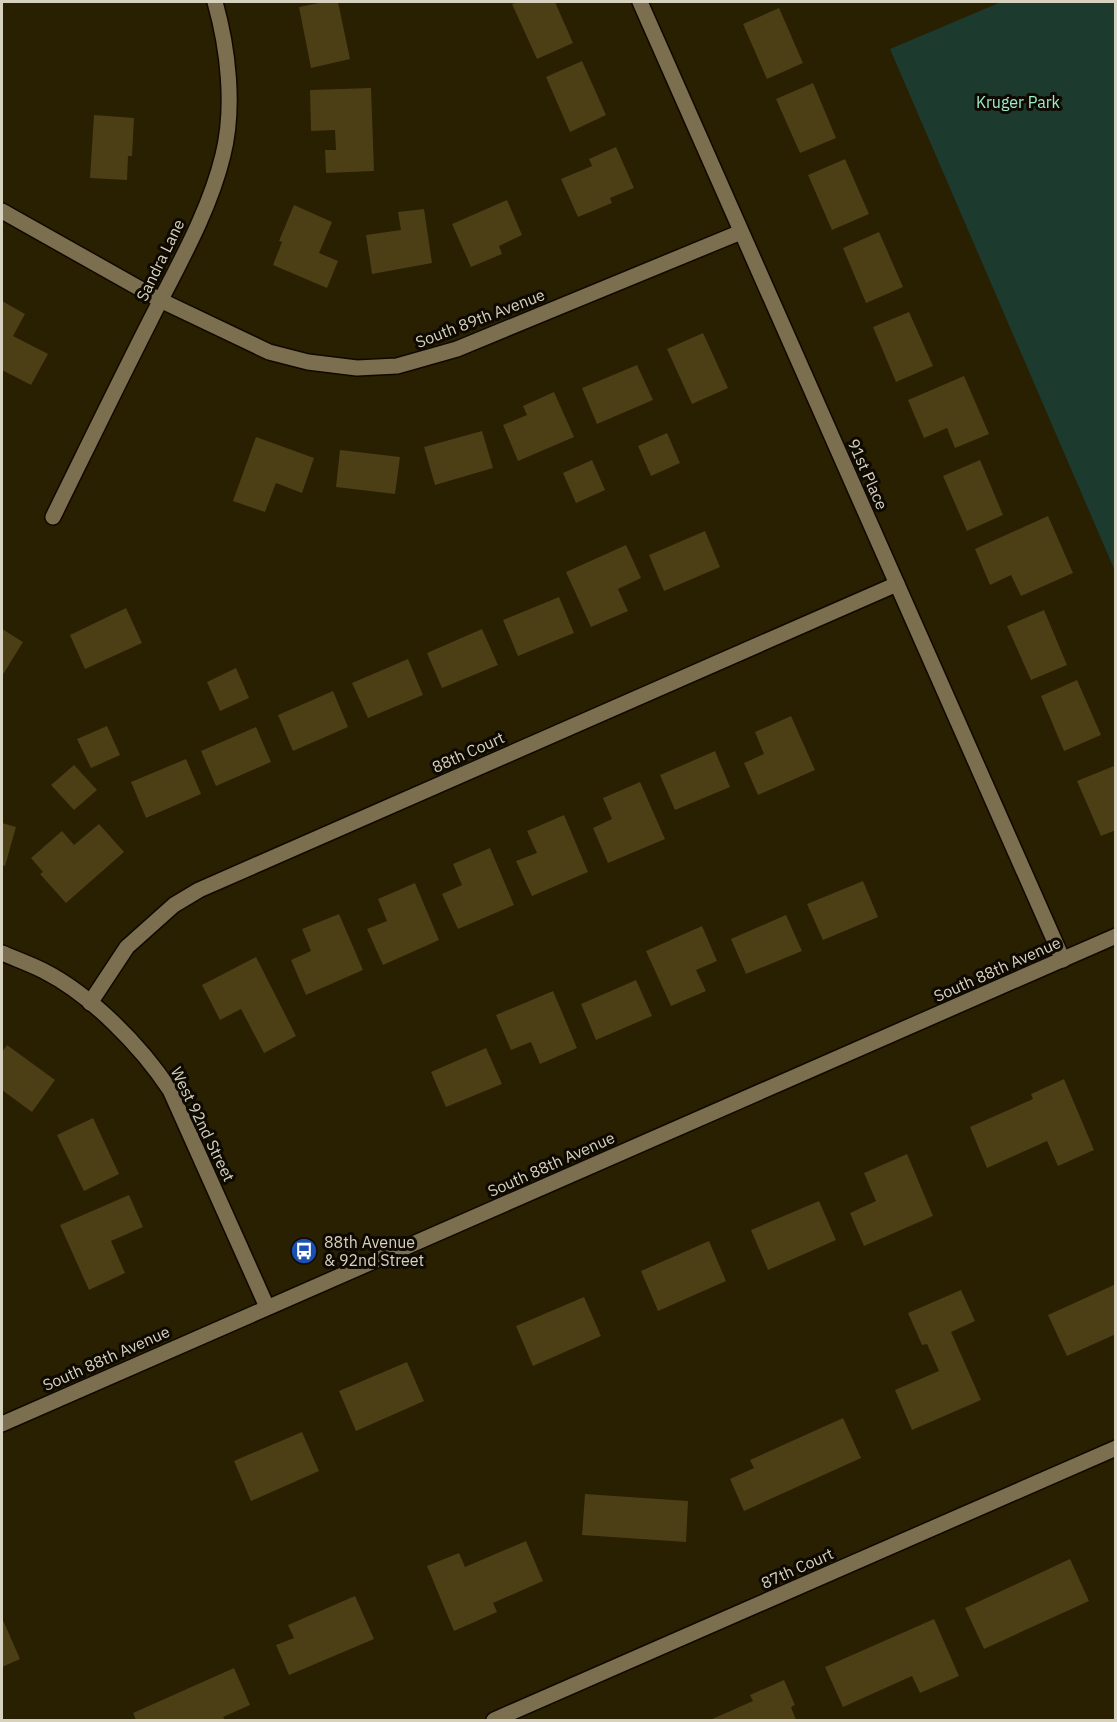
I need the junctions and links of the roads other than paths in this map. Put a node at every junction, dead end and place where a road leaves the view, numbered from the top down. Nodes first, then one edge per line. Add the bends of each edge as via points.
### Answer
1 (215, 2) edge
2 (640, 2) edge
3 (2, 211) edge
4 (741, 232) junction
5 (160, 300) junction
6 (53, 517) dead end
7 (897, 584) junction
8 (1116, 936) edge
9 (2, 953) edge
10 (1063, 960) junction
11 (90, 1002) junction
12 (267, 1307) junction
13 (2, 1424) edge
14 (1116, 1448) edge
15 (494, 1720) edge

1 - 5 street, Sandra Lane via 228,71 224,153 213,190
2 - 4 street, 91st Place
3 - 5 street, South 89th Avenue
4 - 5 street, South 89th Avenue via 458,349 397,366 337,366 269,352
4 - 7 street, 91st Place
5 - 6 street, Sandra Lane
7 - 10 street, 91st Place
7 - 11 street, 88th Court via 199,890 174,905 127,947
8 - 10 street, South 88th Avenue
9 - 11 street, West 92nd Street via 45,972
10 - 12 street, South 88th Avenue
11 - 12 street, West 92nd Street via 153,1065 170,1090
12 - 13 street, South 88th Avenue
14 - 15 street, 87th Court

